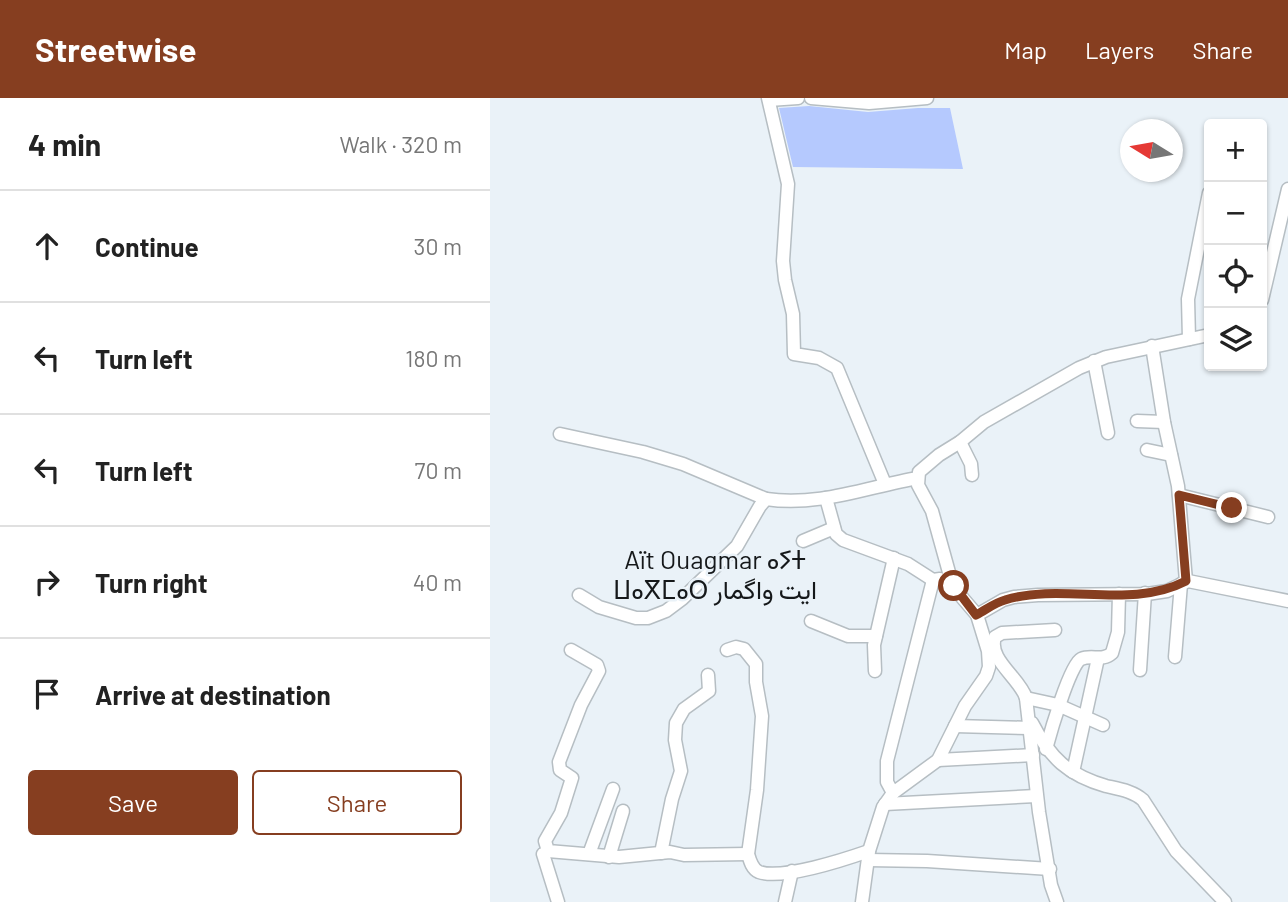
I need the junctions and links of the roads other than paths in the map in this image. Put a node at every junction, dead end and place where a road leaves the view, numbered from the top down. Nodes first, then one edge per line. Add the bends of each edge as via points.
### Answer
1 (798, 98) edge
2 (811, 98) edge
3 (927, 98) edge
4 (768, 99) edge
5 (1288, 189) edge
6 (1204, 218) edge
7 (1267, 279) edge
8 (1204, 336) edge
9 (1189, 339) junction
10 (1152, 346) junction
11 (1094, 361) junction
12 (1137, 421) dead end
13 (1164, 422) junction
14 (1108, 433) dead end
15 (560, 434) dead end
16 (960, 442) junction
17 (1147, 450) dead end
18 (1171, 455) junction
19 (972, 475) dead end
20 (918, 478) junction
21 (885, 484) junction
22 (1179, 495) junction
23 (826, 498) junction
24 (766, 499) junction
25 (1268, 517) dead end
26 (834, 528) junction
27 (803, 541) dead end
28 (894, 558) junction
29 (950, 576) junction
30 (933, 580) junction
31 (1183, 583) junction
32 (1145, 593) junction
33 (1119, 594) junction
34 (579, 595) dead end
35 (1288, 601) edge
36 (976, 615) junction
37 (811, 621) dead end
38 (1055, 630) dead end
39 (876, 636) junction
40 (571, 650) dead end
41 (727, 650) dead end
42 (1175, 657) dead end
43 (1098, 658) junction
44 (1140, 670) dead end
45 (875, 671) dead end
46 (708, 675) dead end
47 (1026, 698) junction
48 (1058, 705) junction
49 (1028, 714) junction
50 (1085, 718) junction
51 (1104, 725) dead end
52 (955, 726) junction
53 (1030, 728) junction
54 (1046, 749) junction
55 (1033, 755) junction
56 (938, 760) junction
57 (1073, 772) junction
58 (613, 789) dead end
59 (1036, 796) junction
60 (889, 798) junction
61 (623, 811) dead end
62 (661, 853) junction
63 (589, 854) junction
64 (748, 854) junction
65 (543, 855) dead end
66 (868, 855) junction
67 (608, 857) junction
68 (1050, 869) junction
69 (792, 871) junction
70 (558, 902) edge
71 (785, 902) edge
72 (862, 902) edge
73 (1057, 902) edge
74 (1225, 902) edge

1 - 4 street
2 - 3 street via 869,103
4 - 21 street via 788,184 783,253 794,354 819,358 837,368
5 - 7 street
6 - 9 street via 1188,299
8 - 9 street
9 - 10 street
10 - 11 street
10 - 13 street
11 - 14 street
11 - 16 street via 984,422
12 - 13 street
13 - 18 street
15 - 24 street via 683,464
16 - 19 street
16 - 20 street via 924,467
17 - 18 street
18 - 22 street
20 - 21 street
20 - 29 street
21 - 23 street
22 - 25 street
22 - 31 street
23 - 24 street
23 - 26 street
24 - 34 street via 737,546 666,611 636,618 599,607
26 - 27 street
26 - 28 street via 848,543
28 - 30 street
28 - 39 street
29 - 30 street
29 - 36 street
30 - 60 street via 887,761
31 - 32 street via 1167,591
31 - 35 street via 1199,582
31 - 42 street
32 - 33 street
32 - 44 street
33 - 36 street via 1014,597
33 - 43 street via 1114,648 1107,657
36 - 52 street via 989,667
37 - 39 street via 848,636
38 - 47 street via 1003,633 994,639 1000,660
39 - 45 street
40 - 63 street via 597,665 599,671 559,762 560,771 572,778 545,846 549,852
41 - 64 street via 744,649 756,664 762,716
43 - 48 street via 1084,657 1075,663
43 - 50 street
46 - 62 street via 708,692 688,705 676,723 681,771
47 - 48 street
47 - 49 street
48 - 50 street
48 - 54 street
49 - 53 street
49 - 54 street
50 - 51 street
50 - 57 street
52 - 53 street
52 - 56 street
53 - 55 street
54 - 57 street
55 - 56 street
55 - 59 street
56 - 60 street
57 - 74 street via 1139,796 1176,851
58 - 63 street
59 - 60 street
59 - 68 street
60 - 66 street
61 - 67 street
62 - 64 street
62 - 67 street
63 - 67 street
64 - 69 street via 759,872
65 - 70 street
66 - 68 street
66 - 69 street
66 - 72 street
68 - 73 street
69 - 71 street

